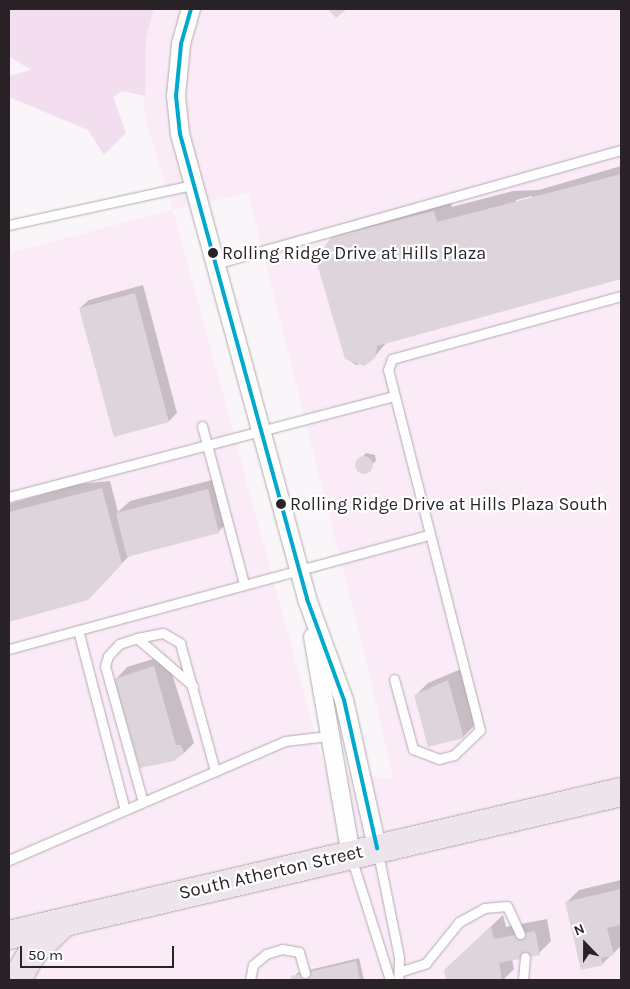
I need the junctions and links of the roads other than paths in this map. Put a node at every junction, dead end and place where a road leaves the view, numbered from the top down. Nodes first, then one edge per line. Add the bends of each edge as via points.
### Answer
1 (192, 9) edge
2 (621, 150) edge
3 (192, 185) junction
4 (9, 225) edge
5 (215, 264) junction
6 (621, 296) edge
7 (394, 396) junction
8 (202, 426) dead end
9 (262, 434) junction
10 (208, 447) junction
11 (9, 497) edge
12 (430, 535) junction
13 (300, 569) junction
14 (244, 584) junction
15 (307, 599) junction
16 (78, 630) junction
17 (137, 638) junction
18 (9, 649) edge
19 (394, 679) dead end
20 (193, 686) junction
21 (328, 736) junction
22 (215, 771) junction
23 (621, 792) edge
24 (143, 802) junction
25 (124, 810) junction
26 (377, 848) junction
27 (351, 854) junction
28 (9, 860) edge
29 (63, 923) junction
30 (520, 934) dead end
31 (9, 935) edge
32 (525, 957) dead end
33 (305, 973) dead end
34 (398, 976) edge
35 (16, 980) edge
36 (250, 980) edge
37 (390, 980) edge
38 (523, 980) edge

1 - 3 street via 181,45 176,96 180,134
2 - 5 lane
3 - 4 lane
3 - 5 street
5 - 9 street
6 - 7 lane via 402,352 392,358 388,370
7 - 9 lane
7 - 12 lane
8 - 10 lane
9 - 10 lane
9 - 13 street
10 - 11 lane
10 - 14 lane
12 - 13 lane
12 - 19 lane via 480,730 454,755 439,759 413,749
13 - 14 lane
13 - 15 street
14 - 16 lane
15 - 21 street
15 - 26 street via 344,700
16 - 18 lane
16 - 25 lane
17 - 20 lane
17 - 20 lane via 163,633 176,639
17 - 24 lane via 115,647 105,666
20 - 22 lane
21 - 22 lane via 290,740
21 - 27 street
22 - 24 lane
23 - 26 main road, South Atherton Street
24 - 25 lane
25 - 28 lane
26 - 27 main road, South Atherton Street
26 - 34 lane
27 - 29 main road, South Atherton Street
27 - 37 lane
29 - 31 main road, South Atherton Street
29 - 35 main road via 32,953
30 - 34 lane via 507,906 484,908 459,922 426,963
32 - 38 lane
33 - 36 lane via 299,952 282,949 266,954 253,965

